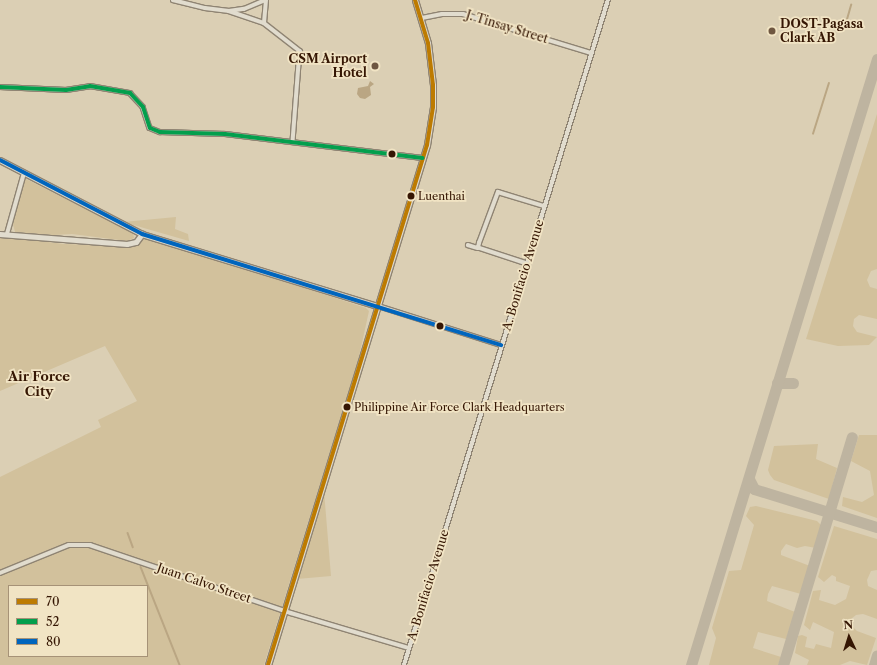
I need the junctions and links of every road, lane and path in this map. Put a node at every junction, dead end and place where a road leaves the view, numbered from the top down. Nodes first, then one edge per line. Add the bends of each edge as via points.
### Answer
1 (173, 0) edge
2 (265, 0) edge
3 (415, 0) edge
4 (608, 0) edge
5 (229, 11) junction
6 (422, 18) junction
7 (264, 23) junction
8 (591, 53) junction
9 (0, 87) edge
10 (293, 141) junction
11 (423, 158) junction
12 (0, 160) edge
13 (24, 173) junction
14 (544, 206) junction
15 (0, 234) edge
16 (7, 234) junction
17 (142, 234) junction
18 (468, 245) dead end
19 (478, 248) junction
20 (527, 264) junction
21 (378, 306) junction
22 (501, 346) junction
23 (0, 573) edge
24 (284, 610) junction
25 (409, 648) junction
26 (268, 665) edge
27 (404, 665) edge

1 - 5 street
2 - 5 street via 244,10
2 - 7 street
3 - 6 main road
4 - 8 street, A. Bonifacio Avenue
5 - 7 street
6 - 8 street, J. Tinsay Street via 442,14 463,14
6 - 11 main road via 428,43 434,95 430,133
7 - 10 street via 300,50
8 - 14 street, A. Bonifacio Avenue
9 - 10 street via 66,90 90,86 130,93 143,107 150,128 160,132 209,133
10 - 11 street
11 - 21 main road
12 - 13 street
13 - 16 street
13 - 17 street
14 - 19 street via 496,193
14 - 20 street, A. Bonifacio Avenue
15 - 16 street
16 - 17 street via 130,244 138,241
17 - 21 street
18 - 19 street
19 - 20 street
20 - 22 street, A. Bonifacio Avenue
21 - 22 street
21 - 24 main road
22 - 25 street, A. Bonifacio Avenue
23 - 24 street, Juan Calvo Street via 69,545 90,545
24 - 25 street, Juan Calvo Street
24 - 26 main road
25 - 27 street, A. Bonifacio Avenue

